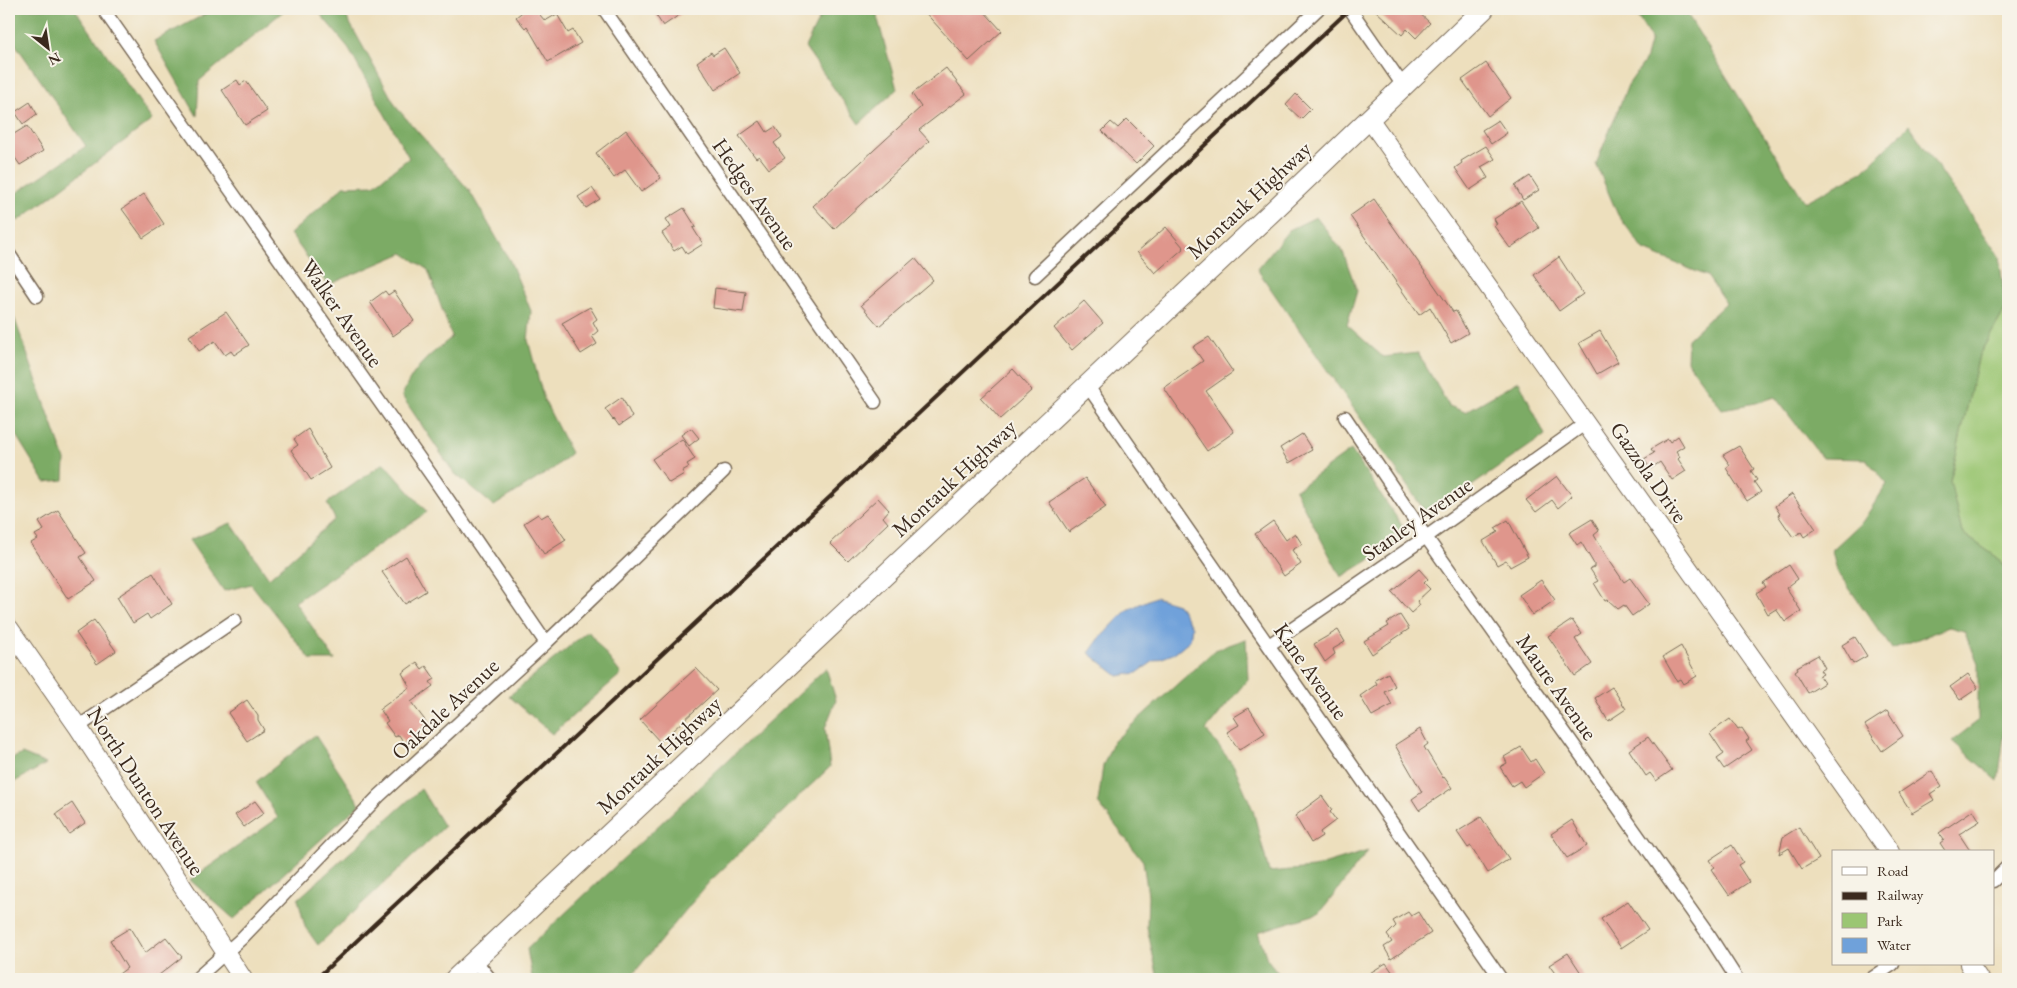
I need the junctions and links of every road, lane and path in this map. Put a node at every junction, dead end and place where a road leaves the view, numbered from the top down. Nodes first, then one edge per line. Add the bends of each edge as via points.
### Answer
1 (103, 9) edge
2 (604, 9) edge
3 (1318, 9) edge
4 (1350, 9) edge
5 (1484, 9) edge
6 (1404, 87) junction
7 (1370, 120) junction
8 (9, 254) edge
9 (1035, 276) dead end
10 (37, 296) dead end
11 (1087, 386) junction
12 (874, 402) dead end
13 (1345, 417) dead end
14 (1586, 423) junction
15 (724, 471) dead end
16 (1426, 537) junction
17 (235, 620) dead end
18 (9, 628) edge
19 (546, 643) junction
20 (1269, 645) junction
21 (78, 728) junction
22 (1889, 850) edge
23 (2008, 866) edge
24 (1994, 880) edge
25 (226, 953) junction
26 (475, 960) junction
27 (1890, 966) edge
28 (1970, 966) edge
29 (196, 979) edge
30 (243, 979) edge
31 (455, 979) edge
32 (490, 979) edge
33 (1501, 979) edge
34 (1737, 979) edge
35 (1871, 979) edge
36 (1979, 979) edge

1 - 19 street, Walker Avenue
2 - 12 street, Hedges Avenue
3 - 9 street
4 - 6 street
5 - 6 main road, Montauk Highway
6 - 7 main road, Montauk Highway
7 - 11 main road, Montauk Highway
7 - 14 street, Gazzola Drive
8 - 10 street
11 - 20 street, Kane Avenue
11 - 26 main road, Montauk Highway
13 - 16 street, Maure Avenue
14 - 16 street, Stanley Avenue
14 - 22 street, Gazzola Drive
15 - 19 street, Oakdale Avenue
16 - 20 street, Stanley Avenue
16 - 34 street, Maure Avenue
17 - 21 street
18 - 21 street, North Dunton Avenue
19 - 25 street, Oakdale Avenue via 379,796
20 - 33 street, Kane Avenue
21 - 25 street, North Dunton Avenue
23 - 24 street
25 - 29 street, Oakdale Avenue
25 - 30 street, North Dunton Avenue
26 - 31 main road, Montauk Highway
26 - 32 street
27 - 35 street
28 - 36 street

